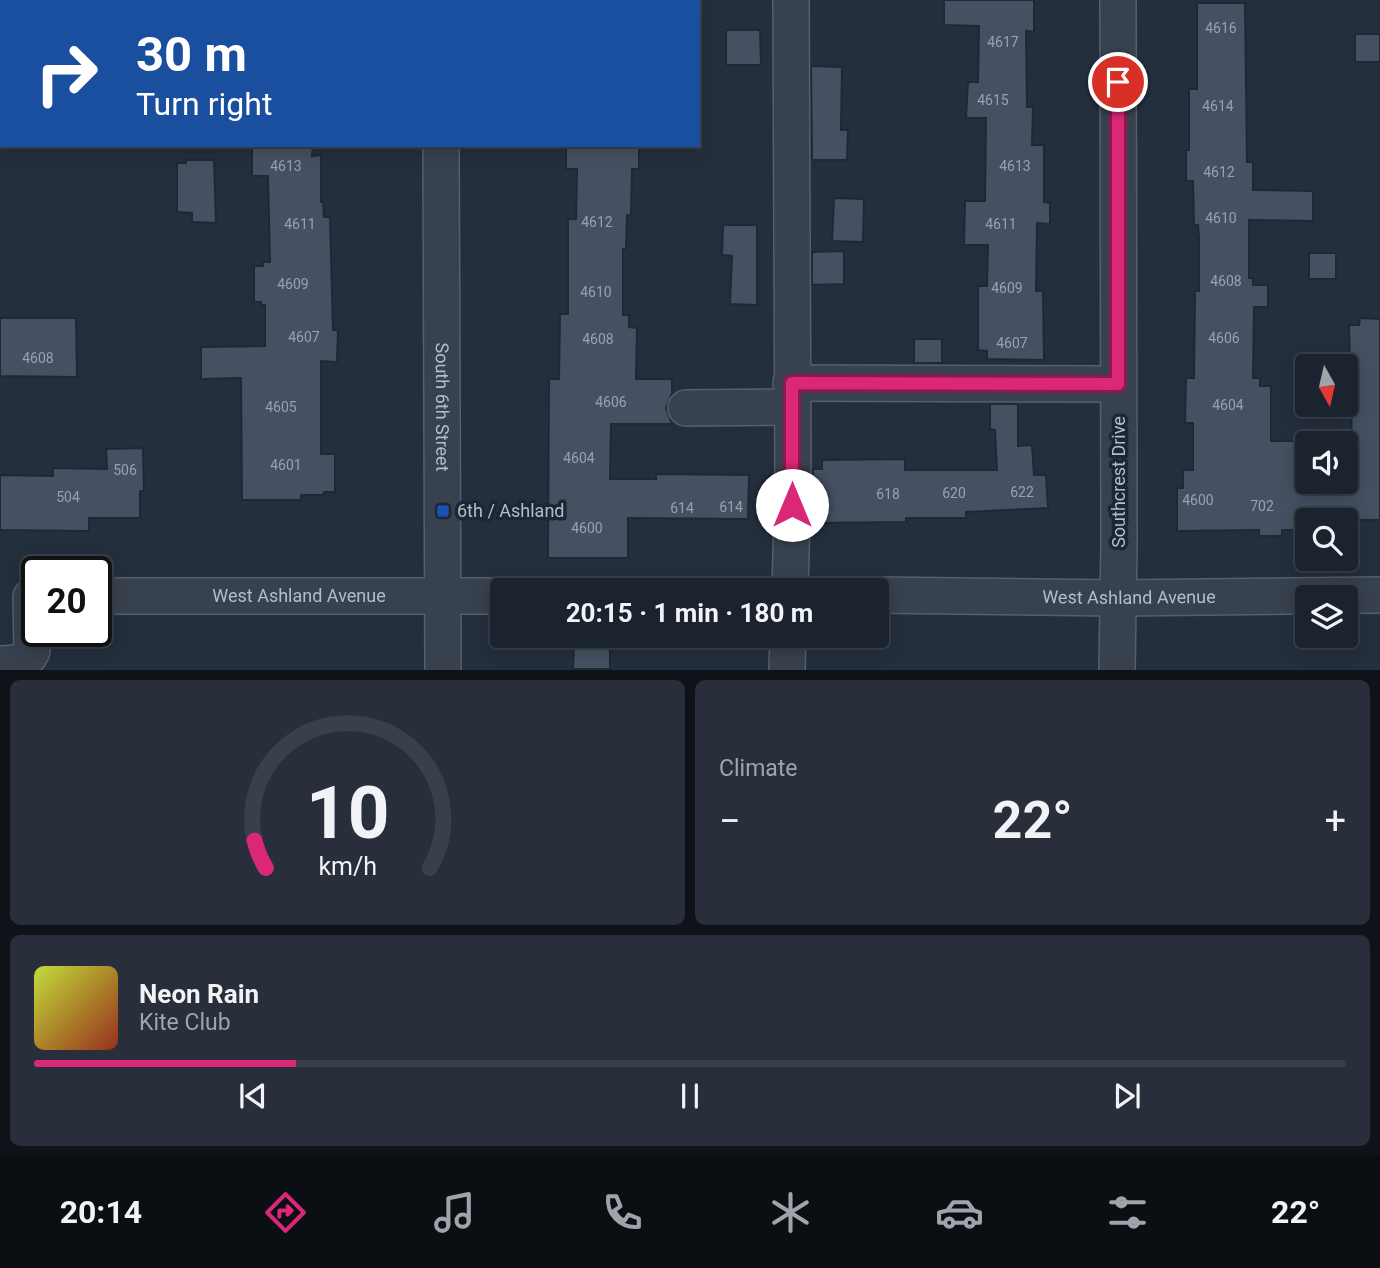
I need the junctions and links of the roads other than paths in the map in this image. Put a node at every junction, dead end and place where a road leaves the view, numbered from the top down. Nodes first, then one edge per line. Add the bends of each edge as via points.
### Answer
1 (791, 0) edge
2 (1118, 0) edge
3 (441, 147) edge
4 (1118, 384) junction
5 (792, 395) junction
6 (687, 408) dead end
7 (790, 578) edge
8 (889, 595) edge
9 (1380, 595) edge
10 (112, 596) edge
11 (444, 596) junction
12 (490, 596) edge
13 (1118, 598) junction
14 (31, 647) edge
15 (788, 648) edge
16 (0, 664) edge
17 (443, 670) edge
18 (787, 670) edge
19 (1117, 670) edge

1 - 5 street
2 - 4 street, Southcrest Drive
3 - 11 street, South 6th Street
4 - 5 street
4 - 13 street, Southcrest Drive
5 - 6 street
5 - 7 street
8 - 13 street, West Ashland Avenue
9 - 13 street, West Ashland Avenue
10 - 11 street, West Ashland Avenue
11 - 12 street, West Ashland Avenue
11 - 17 street, South 6th Street
13 - 19 street, Southcrest Drive
14 - 16 street via 29,657 18,663
15 - 18 street

